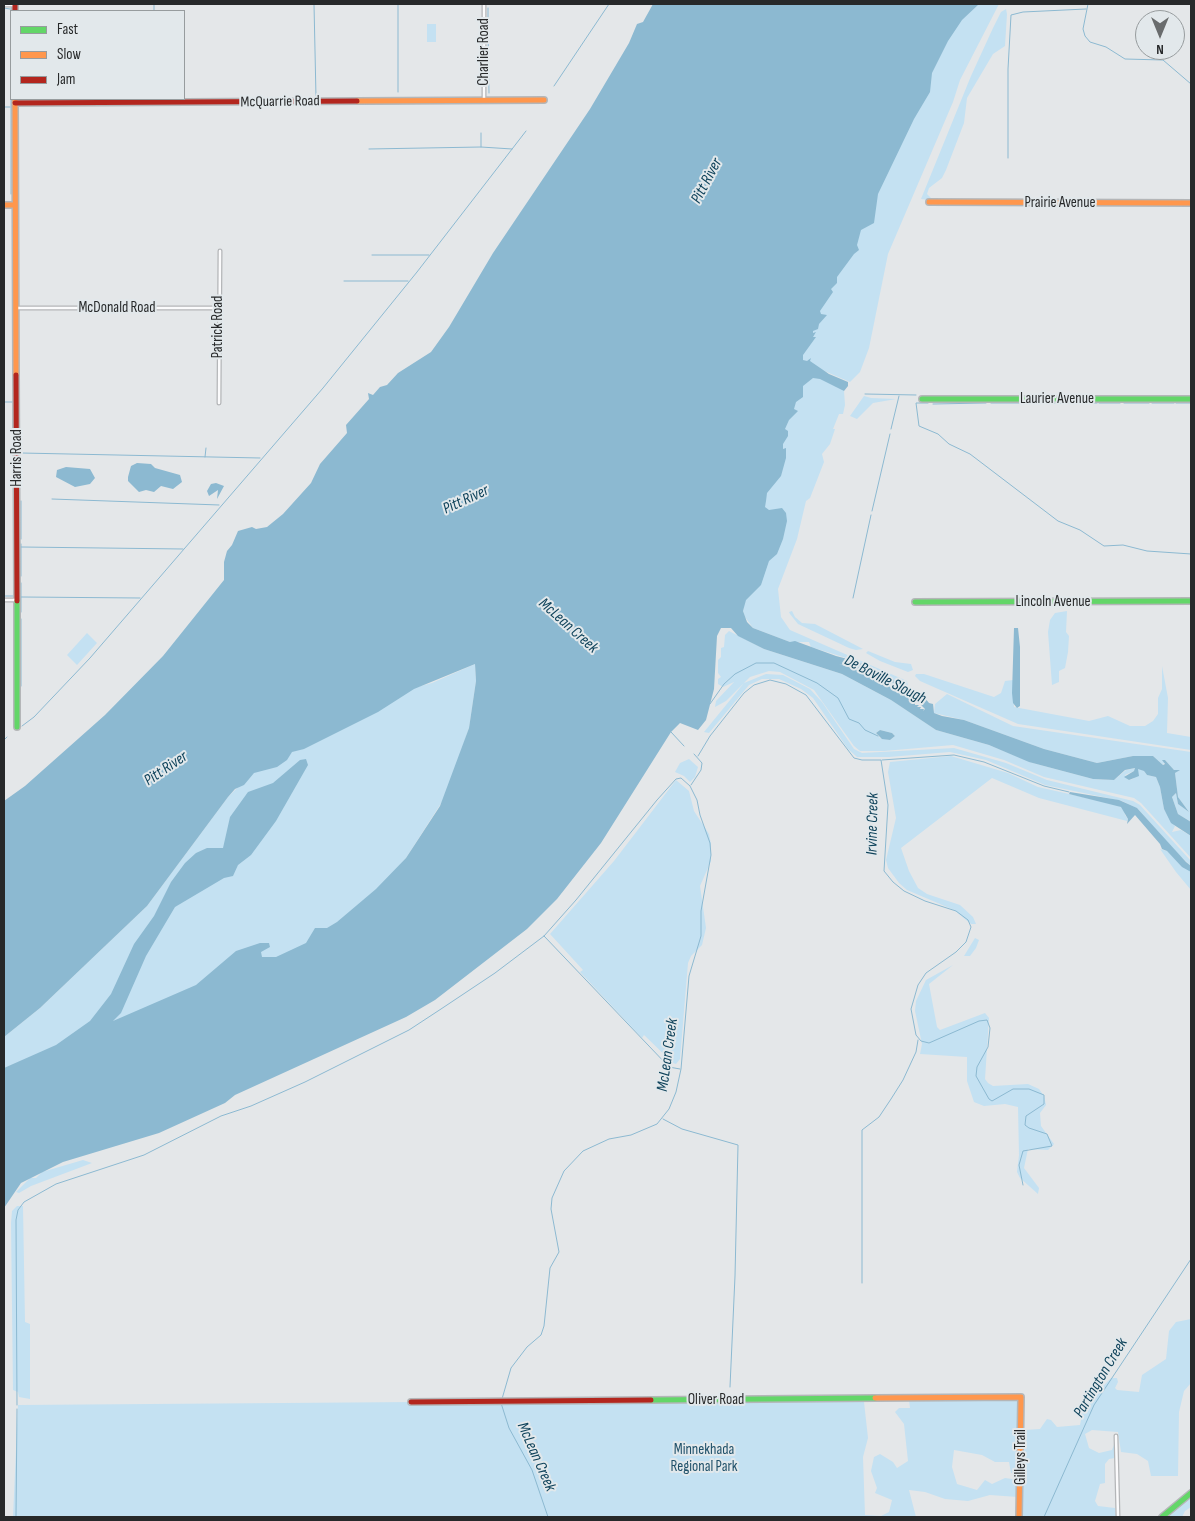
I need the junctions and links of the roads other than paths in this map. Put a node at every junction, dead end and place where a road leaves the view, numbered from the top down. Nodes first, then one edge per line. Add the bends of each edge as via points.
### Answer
1 (484, 4) edge
2 (4, 5) edge
3 (15, 7) edge
4 (484, 100) junction
5 (544, 100) dead end
6 (15, 101) edge
7 (929, 202) dead end
8 (1191, 203) edge
9 (15, 205) junction
10 (4, 206) edge
11 (220, 251) dead end
12 (16, 308) junction
13 (218, 308) junction
14 (922, 399) dead end
15 (1191, 399) edge
16 (220, 403) dead end
17 (4, 600) edge
18 (17, 600) junction
19 (1191, 601) edge
20 (916, 602) dead end
21 (17, 726) dead end
22 (1021, 1397) joint
23 (411, 1402) dead end
24 (1116, 1436) dead end
25 (1191, 1494) edge
26 (1019, 1517) edge
27 (1118, 1517) edge
28 (1162, 1517) edge

1 - 4 street, Charlier Road
2 - 3 street
4 - 5 street, McQuarrie Road
4 - 6 street, McQuarrie Road
6 - 9 street, Harris Road
7 - 8 street, Prairie Avenue
9 - 10 street
9 - 12 street, Harris Road
11 - 13 street, Patrick Road
12 - 13 street, McDonald Road
12 - 18 street, Harris Road
13 - 16 street, Patrick Road
14 - 15 street, Laurier Avenue
17 - 18 street
18 - 21 street, Harris Road
19 - 20 street, Lincoln Avenue
22 - 23 street, Oliver Road
22 - 26 street, Gilleys Trail
24 - 27 street
25 - 28 street

